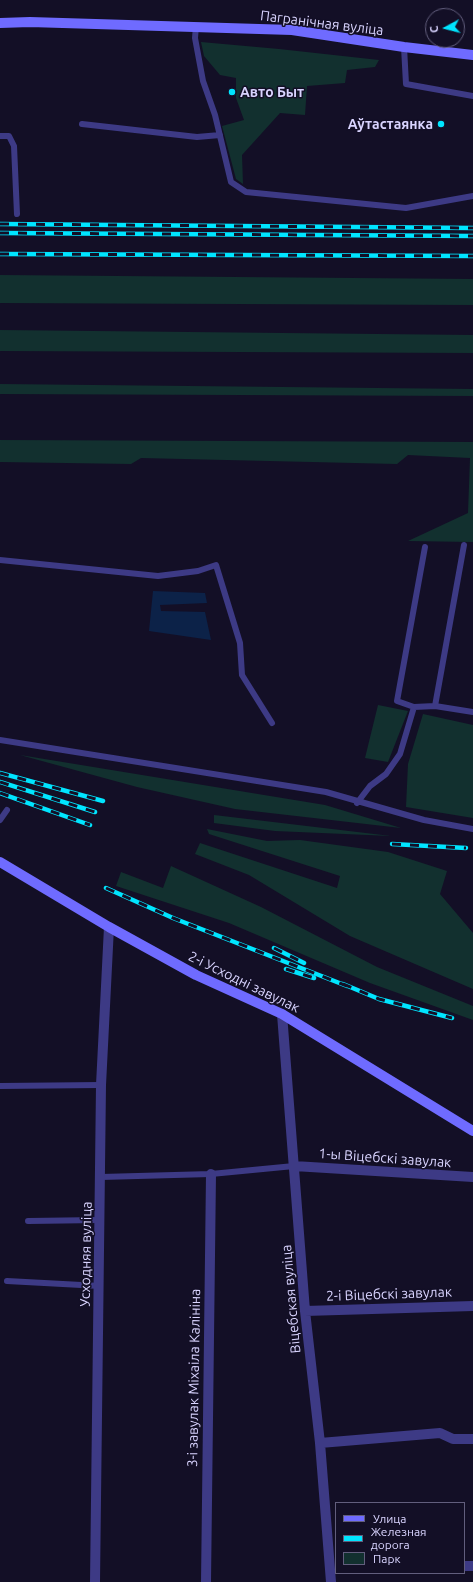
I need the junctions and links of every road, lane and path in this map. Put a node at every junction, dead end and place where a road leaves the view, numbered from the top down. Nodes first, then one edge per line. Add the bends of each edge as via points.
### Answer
1 (0, 23) edge
2 (196, 26) junction
3 (404, 47) junction
4 (473, 55) edge
5 (473, 96) edge
6 (82, 124) dead end
7 (220, 135) junction
8 (0, 136) edge
9 (473, 196) edge
10 (17, 214) dead end
11 (464, 545) dead end
12 (425, 547) dead end
13 (0, 560) edge
14 (435, 706) junction
15 (414, 707) junction
16 (473, 712) edge
17 (272, 723) dead end
18 (0, 740) edge
19 (358, 803) junction
20 (7, 810) dead end
21 (0, 820) edge
22 (473, 829) edge
23 (0, 862) edge
24 (109, 927) junction
25 (282, 1014) junction
26 (101, 1085) junction
27 (0, 1086) edge
28 (473, 1131) edge
29 (294, 1166) junction
30 (210, 1174) junction
31 (101, 1177) junction
32 (473, 1177) edge
33 (100, 1220) junction
34 (28, 1221) dead end
35 (7, 1281) dead end
36 (100, 1286) junction
37 (473, 1306) edge
38 (305, 1311) junction
39 (473, 1439) edge
40 (320, 1443) junction
41 (333, 1567) edge
42 (95, 1582) edge
43 (206, 1582) edge
44 (331, 1582) edge

1 - 2 street, Пагранічная вуліца
2 - 3 street, Пагранічная вуліца via 292,30
2 - 7 lane via 195,38 203,81
3 - 4 street, Пагранічная вуліца
3 - 5 lane via 406,84
6 - 7 lane via 197,136
7 - 9 lane via 231,182 246,192 406,208
8 - 10 lane via 9,136 14,146
11 - 14 lane
12 - 15 lane via 397,701
13 - 17 lane via 158,576 198,571 216,565 240,643 242,675
14 - 15 lane
14 - 16 lane
15 - 19 lane via 400,754 386,774 370,786
18 - 19 lane via 326,792
19 - 22 lane
20 - 21 lane
23 - 24 street, 2-і Усходні завулак
24 - 25 street, 2-і Усходні завулак via 196,975
24 - 26 street, Усходняя вуліца
25 - 28 street, 2-і Усходні завулак
25 - 29 street, Віцебская вуліца
26 - 27 lane
26 - 31 street, Усходняя вуліца
29 - 30 lane
29 - 32 street, 1-ы Віцебскі завулак
29 - 38 street, Віцебская вуліца
30 - 31 lane
30 - 43 street, 3-і завулак Міхаіла Калініна
31 - 33 street, Усходняя вуліца
33 - 34 lane
33 - 36 street, Усходняя вуліца
35 - 36 lane
36 - 42 street, Усходняя вуліца
37 - 38 street, 2-і Віцебскі завулак
38 - 40 street, Віцебская вуліца
39 - 40 street via 453,1439 440,1433
40 - 41 street, Віцебская вуліца
41 - 44 street, Віцебская вуліца

